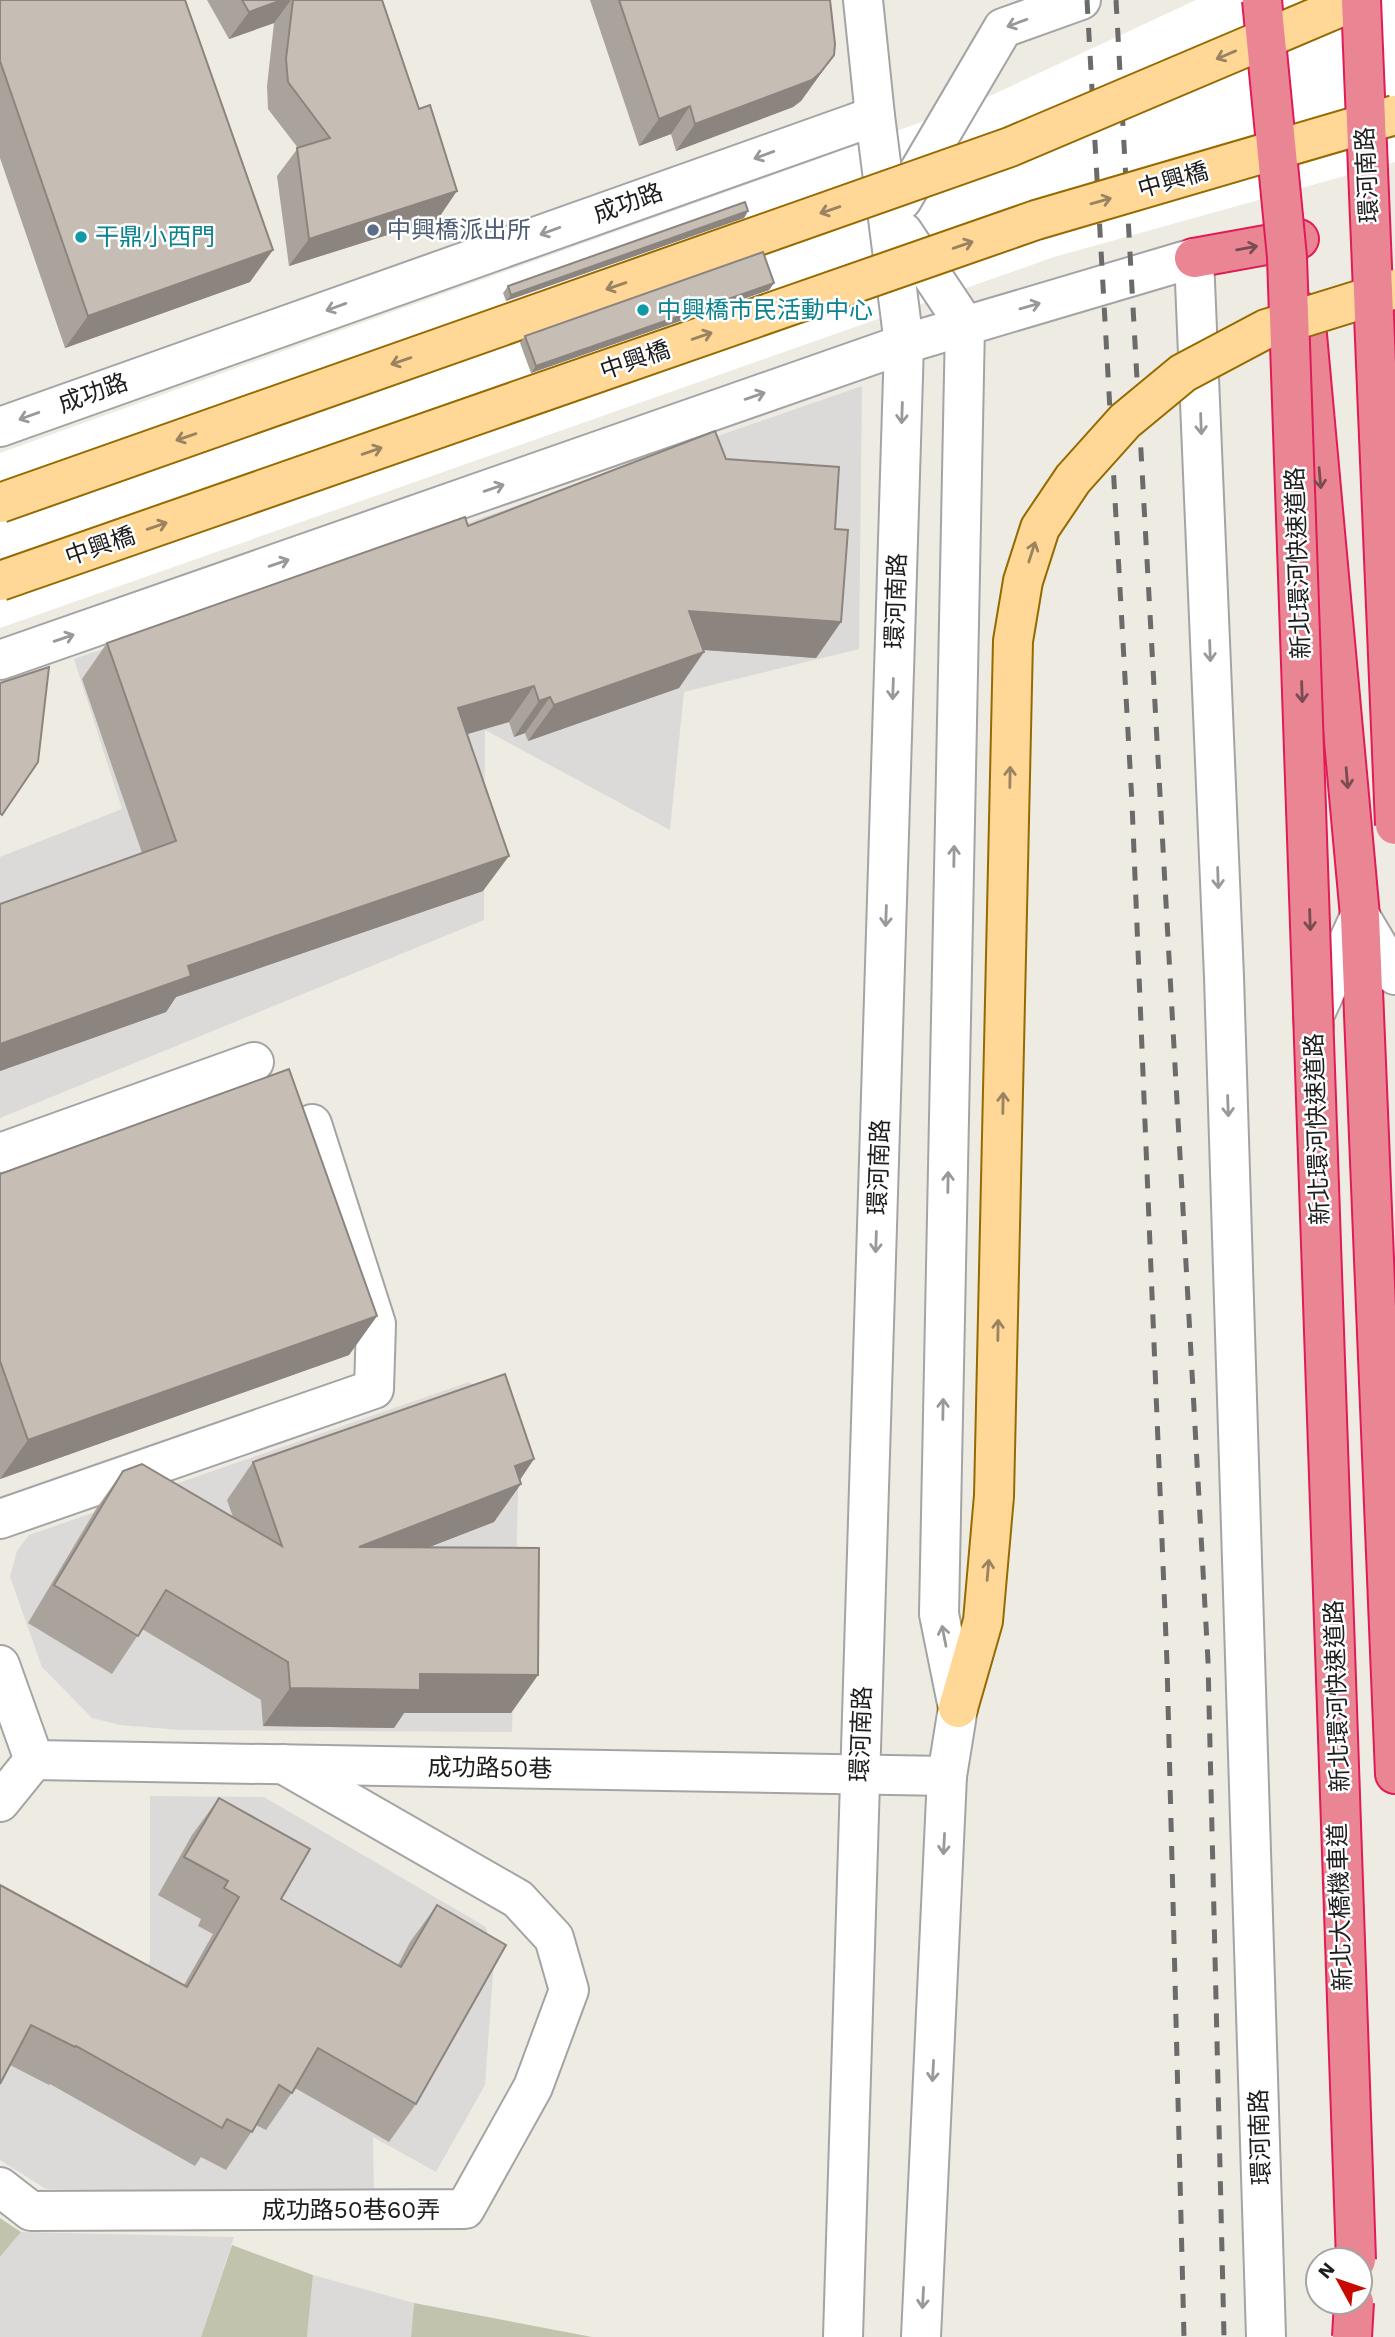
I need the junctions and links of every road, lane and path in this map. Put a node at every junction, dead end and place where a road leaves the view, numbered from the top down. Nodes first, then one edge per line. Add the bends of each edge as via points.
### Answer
1 (863, 0) edge
2 (891, 0) edge
3 (1081, 0) edge
4 (1262, 0) edge
5 (1269, 0) edge
6 (1284, 0) edge
7 (1359, 0) edge
8 (1395, 115) edge
9 (875, 116) junction
10 (892, 217) junction
11 (1370, 237) junction
12 (1293, 248) junction
13 (1194, 258) junction
14 (1395, 289) edge
15 (965, 326) junction
16 (904, 344) junction
17 (1395, 346) edge
18 (0, 427) edge
19 (0, 503) edge
20 (0, 581) edge
21 (0, 660) edge
22 (1395, 825) edge
23 (1360, 916) junction
24 (1395, 975) edge
25 (254, 1062) dead end
26 (312, 1124) edge
27 (0, 1153) edge
28 (0, 1519) edge
29 (0, 1665) edge
30 (958, 1708) junction
31 (34, 1760) junction
32 (283, 1764) junction
33 (860, 1774) junction
34 (1395, 1774) edge
35 (947, 1776) junction
36 (0, 1801) edge
37 (0, 2188) edge
38 (1350, 2246) edge
39 (1356, 2246) edge
40 (1353, 2316) edge
41 (843, 2337) edge
42 (920, 2337) edge
43 (1266, 2337) edge
44 (1352, 2337) edge

1 - 9 street, 環河南路
2 - 10 street
3 -> 10 street via 1003,28
4 - 12 highway, 新北環河快速道路, bridge
5 - 12 highway
6 - 12 highway, bridge
7 - 11 street, 環河南路
7 -> 19 main road, bridge via 1010,147
7 - 22 highway, bridge
20 -> 8 main road, 中興橋, bridge via 1036,220
9 - 10 street
9 - 16 street, 環河南路
9 -> 18 street, 成功路
10 - 15 street
11 - 17 street, 環河南路
11 - 23 highway via 1357,312 1383,764
13 -> 12 highway
12 -> 23 highway
12 -> 39 highway, 新北環河快速道路, bridge
15 -> 13 street
13 -> 43 street, 環河南路 via 1224,991
30 -> 14 main road, bridge via 983,1621 995,1496 1013,641 1023,581 1040,528 1073,479 1116,431 1183,373 1266,329
15 - 16 street
30 -> 15 street via 939,1614
21 -> 16 street
16 -> 33 street, 環河南路
23 - 24 street
23 - 34 highway
23 - 38 street, 新北大橋機車道, bridge via 1313,1018
25 - 27 street
26 - 28 street via 376,1324 374,1390
29 - 31 street
30 - 35 street
31 - 32 street, 成功路50巷
31 - 36 street
32 - 33 street, 成功路50巷
32 - 37 street, 成功路50巷60弄 via 518,1899 554,1938 569,1990 533,2087 465,2210 31,2211
33 - 35 street, 成功路50巷
33 - 41 street, 環河南路
35 -> 42 street
40 - 44 highway, bridge

